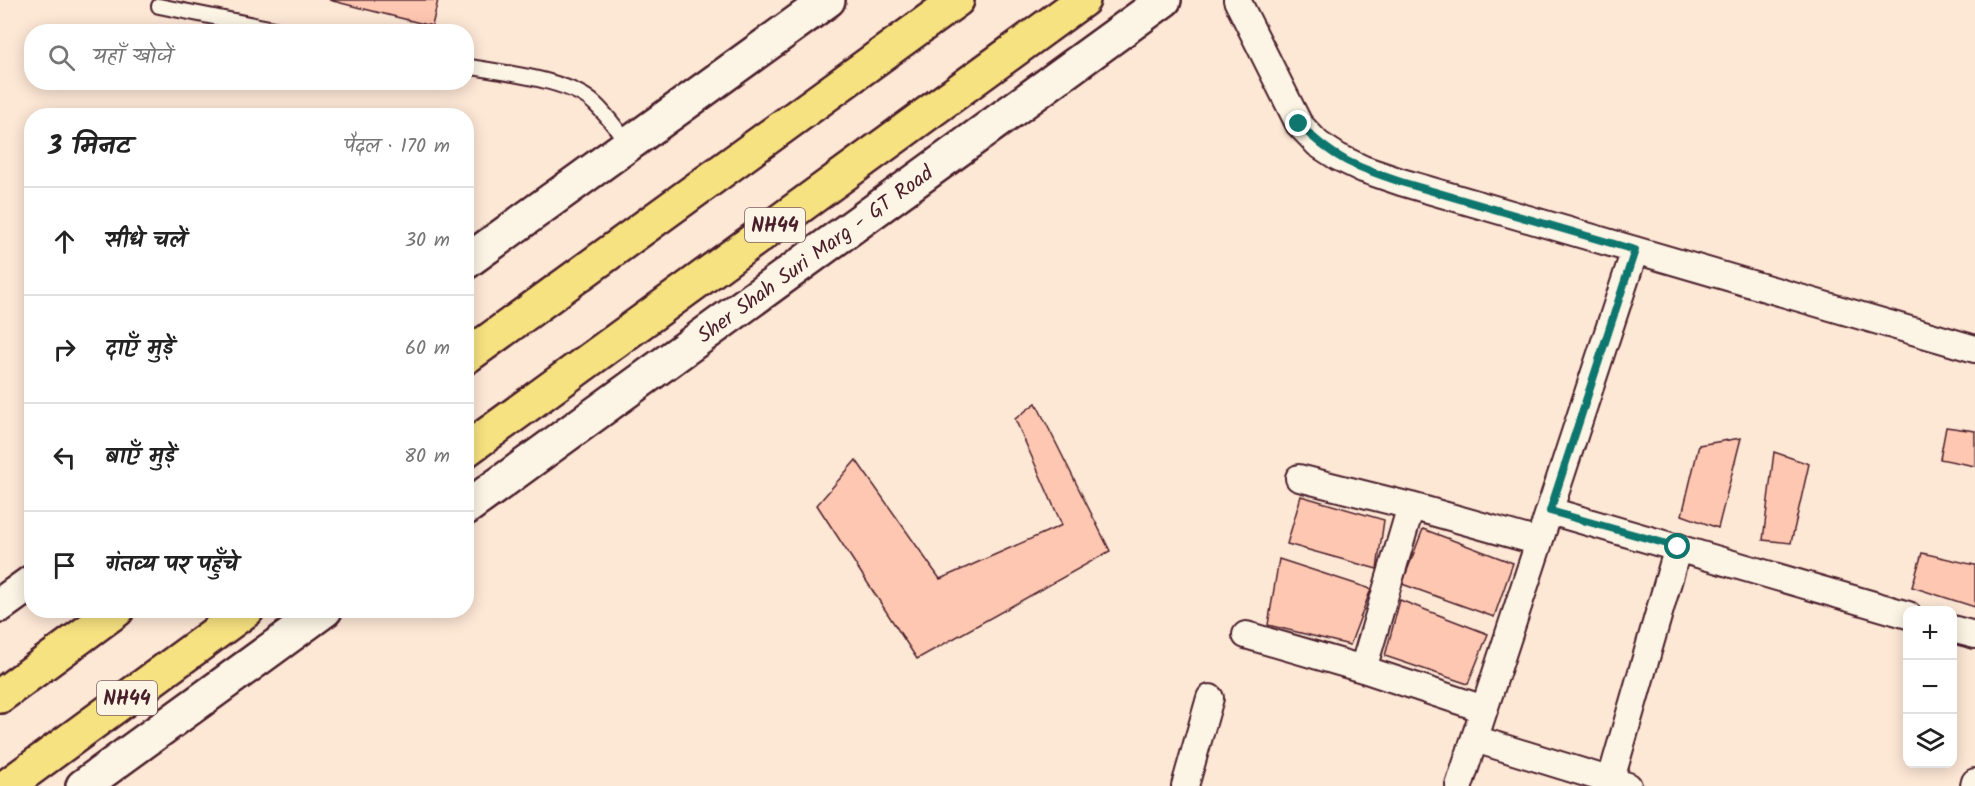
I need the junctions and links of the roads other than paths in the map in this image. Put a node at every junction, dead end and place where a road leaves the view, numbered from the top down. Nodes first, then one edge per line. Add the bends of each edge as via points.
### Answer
1 (828, 0) edge
2 (957, 0) edge
3 (1083, 0) edge
4 (1164, 0) edge
5 (1237, 0) edge
6 (159, 6) dead end
7 (249, 24) edge
8 (474, 68) edge
9 (628, 143) junction
10 (1635, 250) junction
11 (474, 256) edge
12 (1975, 349) edge
13 (474, 351) edge
14 (474, 444) edge
15 (1299, 478) dead end
16 (474, 502) edge
17 (1411, 506) junction
18 (1550, 511) junction
19 (1539, 542) junction
20 (1678, 547) junction
21 (24, 588) edge
22 (0, 605) edge
23 (1903, 614) edge
24 (106, 618) edge
25 (236, 618) edge
26 (314, 618) edge
27 (1957, 629) edge
28 (1246, 635) dead end
29 (1975, 635) edge
30 (1362, 669) junction
31 (0, 696) edge
32 (1210, 698) dead end
33 (1484, 710) junction
34 (1475, 739) junction
35 (1615, 784) edge
36 (7, 786) edge
37 (83, 786) edge
38 (1185, 786) edge
39 (1459, 786) edge

1 - 9 street
2 - 13 highway
3 - 14 highway, NH44
4 - 16 street, Sher Shah Suri Marg - GT Road
5 - 10 street via 1299,124 1338,157 1401,182
6 - 7 lane
8 - 9 lane via 563,85 581,93 595,103
9 - 11 street
10 - 12 street
10 - 18 street
15 - 17 street
17 - 19 street
17 - 30 street
18 - 19 street
18 - 20 street
19 - 33 street
20 - 23 street
20 - 35 street
21 - 22 street
24 - 31 highway
25 - 36 highway, NH44
26 - 37 street
27 - 29 street
28 - 30 street
30 - 33 street
32 - 38 street
33 - 34 street
34 - 35 street
34 - 39 street

